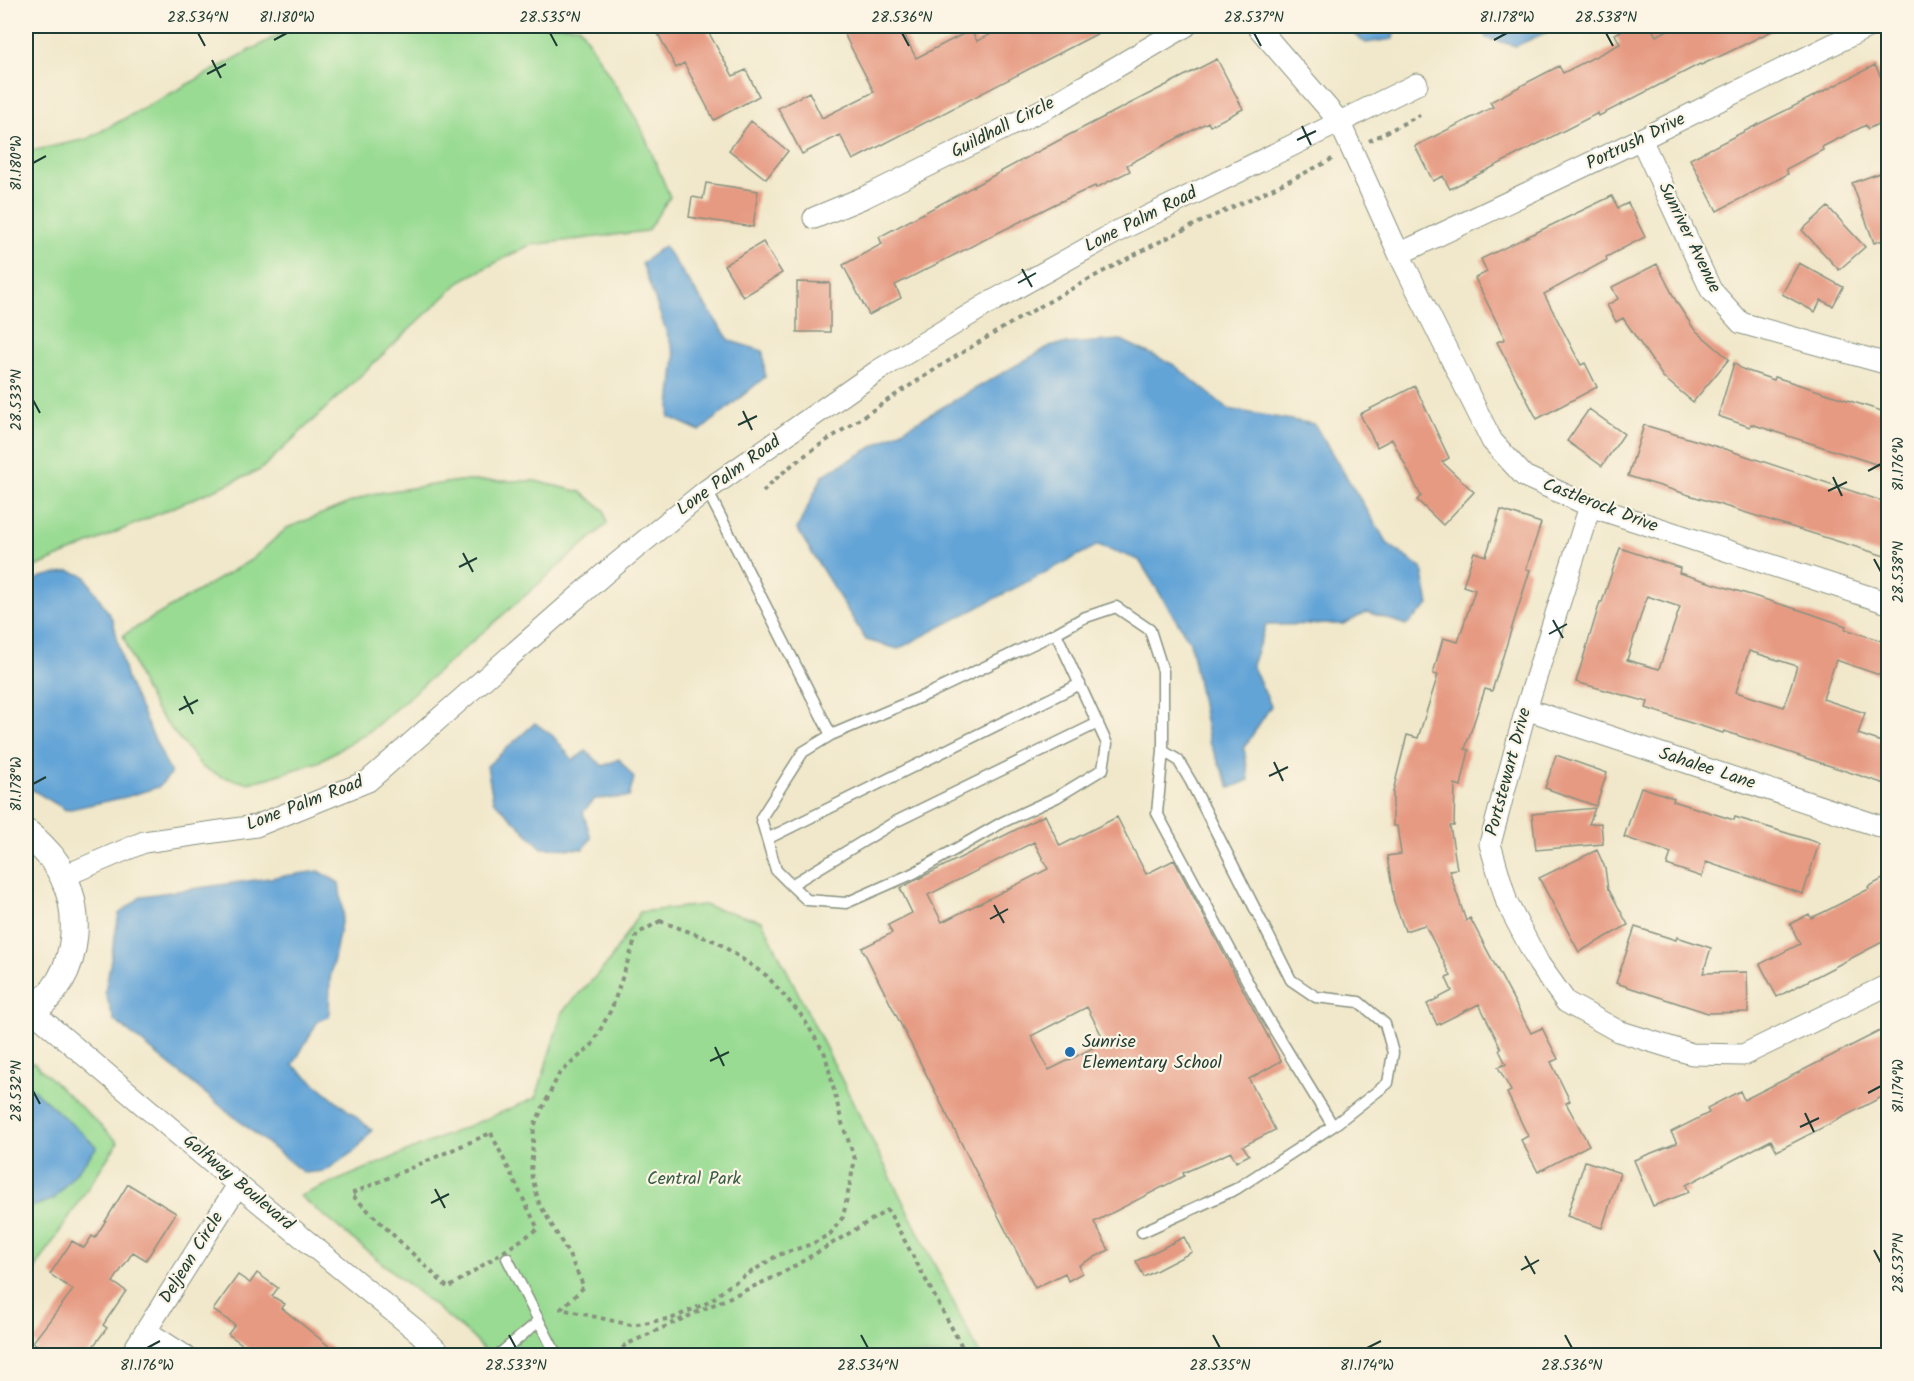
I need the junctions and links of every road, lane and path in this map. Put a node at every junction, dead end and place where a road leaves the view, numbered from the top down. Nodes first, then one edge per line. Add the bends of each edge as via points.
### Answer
1 (1186, 26) edge
2 (1257, 26) edge
3 (1870, 26) edge
4 (1417, 84) dead end
5 (1420, 115) dead end
6 (1339, 121) junction
7 (1641, 140) junction
8 (1352, 149) junction
9 (814, 218) dead end
10 (1399, 254) junction
11 (1888, 364) edge
12 (707, 490) junction
13 (763, 492) dead end
14 (1590, 506) junction
15 (1888, 603) edge
16 (1056, 633) junction
17 (1080, 684) junction
18 (1526, 709) junction
19 (1098, 723) junction
20 (831, 735) junction
21 (1163, 751) junction
22 (1888, 829) edge
23 (26, 833) edge
24 (767, 839) junction
25 (64, 876) junction
26 (792, 885) junction
27 (1888, 985) edge
28 (29, 1013) edge
29 (1333, 1126) junction
30 (238, 1185) junction
31 (538, 1229) joint
32 (1143, 1232) dead end
33 (507, 1258) dead end
34 (584, 1287) joint
35 (539, 1321) junction
36 (146, 1331) junction
37 (130, 1356) edge
38 (185, 1356) edge
39 (443, 1356) edge
40 (497, 1356) edge
41 (557, 1356) edge
42 (618, 1356) edge
43 (967, 1356) edge

1 - 9 street, Guildhall Circle via 1052,105
2 - 6 street
3 - 7 street, Portrush Drive
4 - 6 street, Lone Palm Road
5 - 8 path
6 - 8 street, Castlerock Drive
6 - 12 street, Lone Palm Road via 1120,230 984,306 879,370
7 - 10 street, Portrush Drive
7 - 11 street, Sunriver Avenue via 1711,290 1741,323
8 - 10 street, Castlerock Drive
8 - 13 path via 1163,240 1024,316 915,382 788,468
10 - 14 street, Castlerock Drive via 1492,441 1524,476
12 - 20 lane
12 - 25 street, Lone Palm Road via 604,573 368,781 255,826 144,842
14 - 15 street, Castlerock Drive
14 - 18 street, Portstewart Drive
16 - 17 lane
16 - 20 lane
16 - 21 lane via 1083,618 1116,607 1150,630 1163,671
17 - 19 lane
17 - 24 lane
18 - 22 street, Sahalee Lane
18 - 27 street, Portstewart Drive via 1490,844 1507,903 1539,964 1566,1002 1618,1031 1692,1054 1743,1055
19 - 26 lane via 895,822
19 - 26 lane via 1107,744 1103,769 914,873 846,903 807,900
20 - 24 lane via 803,752 761,818
21 - 29 lane via 1158,813 1266,1016
21 - 29 lane via 1178,760 1191,782 1291,980 1316,997 1359,1002 1385,1024 1393,1053 1388,1083
23 - 25 street via 52,856
24 - 26 lane via 776,870
25 - 28 street via 75,917 72,950 51,993
28 - 30 street, Golfway Boulevard
29 - 32 lane via 1236,1189
30 - 36 street, Deljean Circle
30 - 39 street, Golfway Boulevard
31 - 31 path via 491,1133 351,1194 448,1288
33 - 35 lane
34 - 34 path via 539,1203 531,1173 534,1126 559,1074 592,1045 607,1018 637,934 660,921 717,942 767,976 802,1016 825,1054 855,1159 853,1171 843,1217 830,1234 778,1255 709,1302 673,1318 631,1325 561,1309
35 - 40 lane
35 - 41 lane
36 - 37 street, Deljean Circle
36 - 38 street
42 - 43 path via 625,1345 781,1274 888,1210

